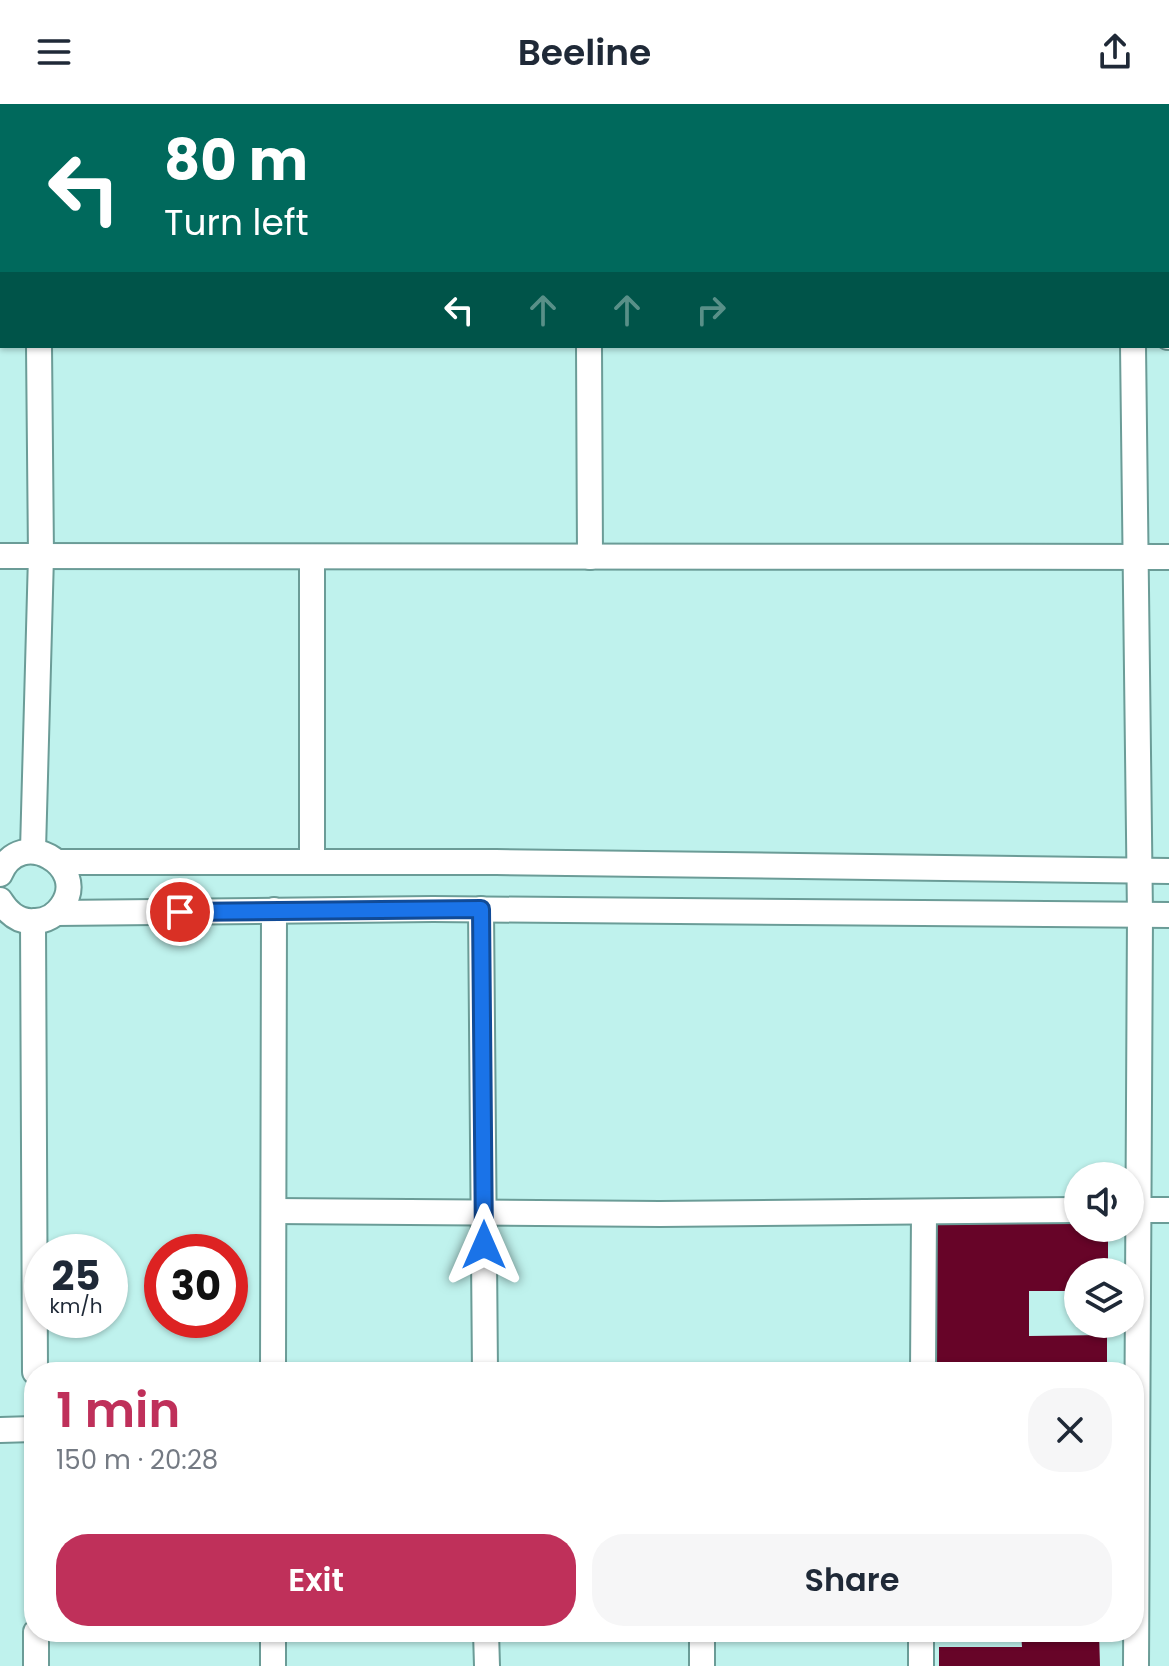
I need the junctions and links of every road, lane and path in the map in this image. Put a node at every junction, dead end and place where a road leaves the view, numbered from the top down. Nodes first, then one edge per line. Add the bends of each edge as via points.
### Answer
1 (39, 348) edge
2 (589, 348) edge
3 (1133, 348) edge
4 (0, 556) edge
5 (41, 556) junction
6 (312, 557) junction
7 (590, 557) junction
8 (1169, 557) edge
9 (1134, 558) junction
10 (11, 861) edge
11 (58, 862) junction
12 (312, 862) junction
13 (1169, 871) edge
14 (1140, 872) junction
15 (2, 905) edge
16 (481, 909) junction
17 (274, 910) junction
18 (1140, 915) junction
19 (1169, 915) edge
20 (44, 917) junction
21 (1135, 1162) edge
22 (1064, 1210) edge
23 (1144, 1210) edge
24 (1169, 1210) edge
25 (274, 1211) junction
26 (924, 1212) junction
27 (484, 1213) junction
28 (1134, 1242) edge
29 (35, 1362) edge
30 (273, 1362) edge
31 (485, 1362) edge
32 (923, 1362) edge
33 (1135, 1362) edge
34 (24, 1429) edge
35 (0, 1430) edge
36 (36, 1642) edge
37 (273, 1642) edge
38 (486, 1642) edge
39 (702, 1642) edge
40 (921, 1642) edge
41 (1136, 1642) edge
42 (36, 1666) edge
43 (273, 1666) edge
44 (487, 1666) edge
45 (702, 1666) edge
46 (921, 1666) edge
47 (1136, 1666) edge

1 - 5 street
2 - 7 street
3 - 9 street
4 - 5 street
5 - 6 street
5 - 10 street
6 - 7 street
6 - 12 street
7 - 9 street
8 - 9 street
9 - 14 street
10 - 11 street via 45,852
11 - 12 street
11 - 20 street via 68,892
12 - 14 street
13 - 14 street
14 - 18 street
15 - 20 street via 13,916
16 - 17 street
16 - 18 street
16 - 27 street
17 - 20 street
17 - 25 street
18 - 19 street
18 - 21 street
20 - 29 street
22 - 26 street
23 - 24 street
25 - 27 street
25 - 30 street
26 - 27 street
26 - 32 street
27 - 31 street
28 - 33 street
34 - 35 street
36 - 42 street
37 - 43 street
38 - 44 street
39 - 45 street
40 - 46 street
41 - 47 street

